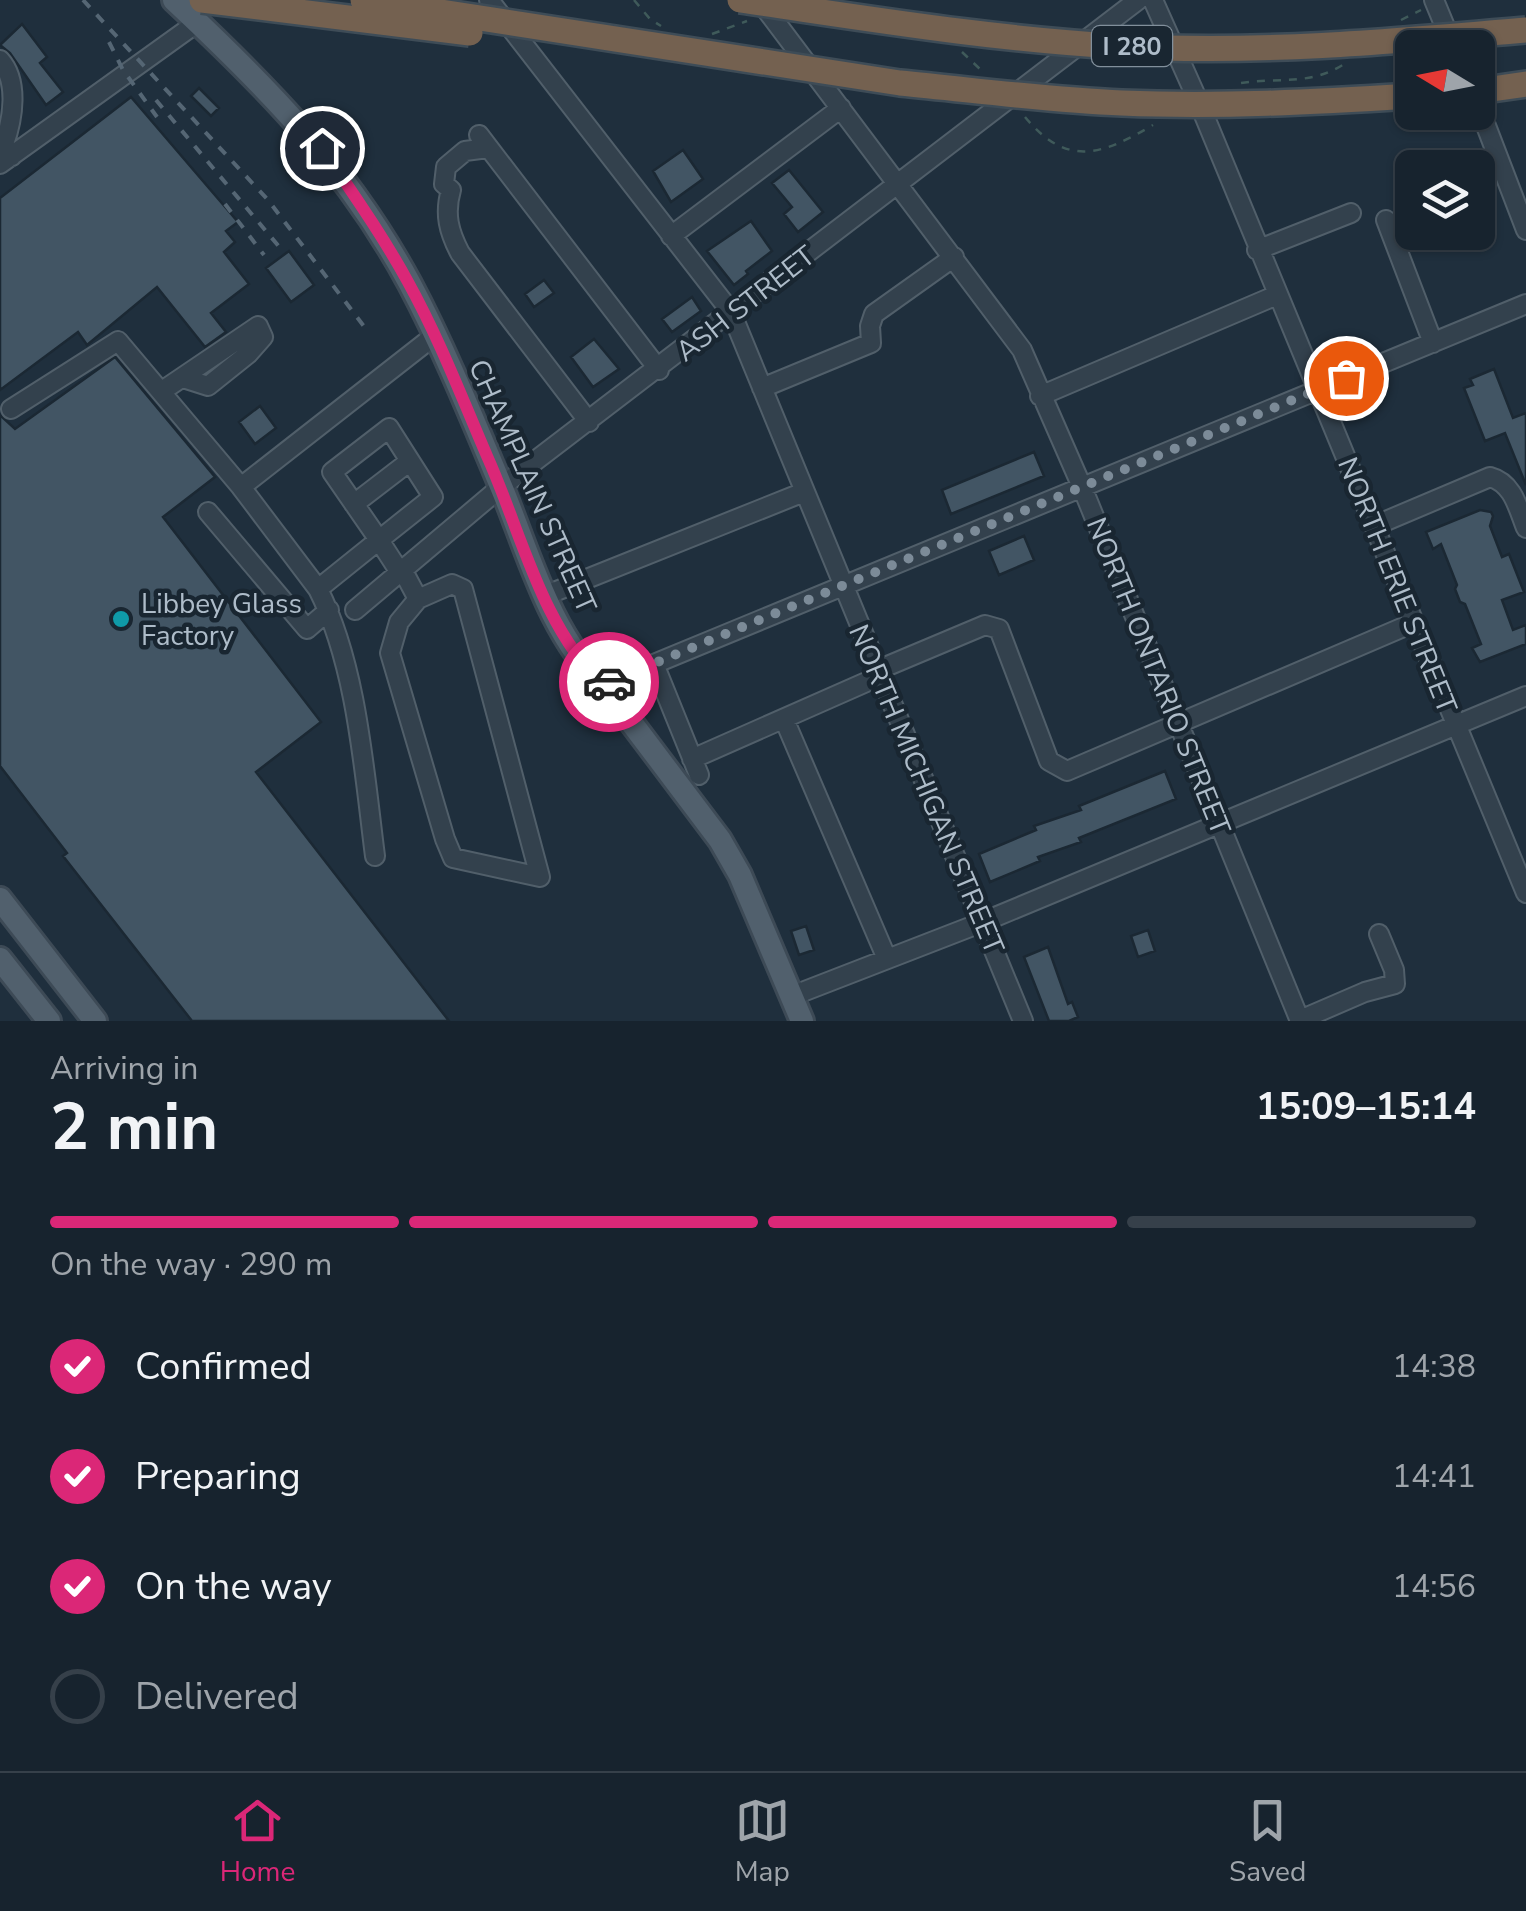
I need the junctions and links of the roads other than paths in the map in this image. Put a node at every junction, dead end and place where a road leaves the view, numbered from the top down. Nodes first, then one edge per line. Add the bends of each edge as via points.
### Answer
1 (363, 0) edge
2 (489, 0) edge
3 (1138, 0) edge
4 (1153, 0) edge
5 (1434, 0) edge
6 (752, 5) edge
7 (190, 8) edge
8 (1446, 30) edge
9 (1526, 30) edge
10 (0, 60) edge
11 (900, 83) junction
12 (1526, 84) edge
13 (1495, 88) edge
14 (1395, 97) edge
15 (841, 108) junction
16 (1488, 130) edge
17 (5, 132) edge
18 (6, 160) edge
19 (899, 184) junction
20 (1351, 214) dead end
21 (1386, 220) dead end
22 (1526, 230) edge
23 (671, 236) junction
24 (1258, 250) junction
25 (954, 256) junction
26 (1277, 295) junction
27 (1526, 304) edge
28 (731, 312) junction
29 (434, 336) junction
30 (1433, 342) junction
31 (658, 370) junction
32 (183, 378) dead end
33 (762, 388) junction
34 (1318, 390) junction
35 (162, 391) junction
36 (1040, 396) junction
37 (11, 409) dead end
38 (589, 422) junction
39 (410, 461) junction
40 (241, 487) junction
41 (1082, 487) junction
42 (501, 488) junction
43 (804, 492) junction
44 (354, 504) junction
45 (208, 512) dead end
46 (1374, 526) junction
47 (1526, 528) edge
48 (379, 540) junction
49 (402, 572) junction
50 (842, 586) junction
51 (318, 589) junction
52 (544, 596) junction
53 (418, 599) junction
54 (329, 610) junction
55 (355, 610) dead end
56 (1414, 622) junction
57 (654, 664) junction
58 (879, 673) junction
59 (603, 685) junction
60 (1526, 696) edge
61 (784, 718) junction
62 (1178, 722) junction
63 (1456, 726) junction
64 (1218, 822) junction
65 (375, 856) dead end
66 (1526, 894) edge
67 (0, 899) edge
68 (983, 922) junction
69 (1379, 934) dead end
70 (0, 958) edge
71 (888, 959) junction
72 (792, 996) junction
73 (49, 1021) edge
74 (95, 1021) edge
75 (802, 1021) edge
76 (1024, 1021) edge
77 (1300, 1021) edge

1 - 11 highway, I 280, bridge
2 - 23 street, NORTH MICHIGAN STREET
3 - 19 street, ASH STREET
4 - 24 street, NORTH ERIE STREET
5 - 8 street
6 - 9 highway, I 280, bridge via 1116,46 1360,45
6 - 15 street, NORTH ONTARIO STREET
7 - 11 highway, bridge
7 - 18 street
7 - 29 main road, CHAMPLAIN STREET via 322,148 394,256
10 - 17 street via 12,84
11 - 14 highway, I 280, bridge via 1119,103
12 - 13 highway
15 - 19 street, NORTH ONTARIO STREET
15 - 23 street
16 - 22 street
17 - 18 street
19 - 25 street, NORTH ONTARIO STREET
19 - 28 street, ASH STREET
20 - 24 street
21 - 30 street
23 - 28 street, NORTH MICHIGAN STREET
24 - 26 street, NORTH ERIE STREET
25 - 33 street via 874,314 871,343
25 - 36 street, NORTH ONTARIO STREET via 1022,350
26 - 34 street, NORTH ERIE STREET
26 - 36 street
27 - 30 street
28 - 31 street, ASH STREET
28 - 33 street, NORTH MICHIGAN STREET
29 - 40 street
29 - 42 main road, CHAMPLAIN STREET
30 - 34 street
31 - 38 street, ASH STREET
31 - 38 street, CHAMPLAIN STREET via 484,141 465,151 446,166 450,233
32 - 35 street
33 - 43 street, NORTH MICHIGAN STREET
34 - 41 street
34 - 46 street, NORTH ERIE STREET
35 - 37 street via 118,340
35 - 40 street
36 - 41 street, NORTH ONTARIO STREET
38 - 42 street, ASH STREET
39 - 44 street
39 - 44 street via 389,428 332,472
39 - 48 street via 433,497
40 - 51 street
41 - 50 street
41 - 62 street, NORTH ONTARIO STREET
42 - 49 street, ASH STREET
42 - 52 main road, CHAMPLAIN STREET
43 - 50 street, NORTH MICHIGAN STREET
43 - 52 street
44 - 48 street
45 - 54 street via 307,629
46 - 47 street via 1490,477 1511,492
46 - 56 street, NORTH ERIE STREET
48 - 49 street
48 - 51 street
49 - 53 street
49 - 55 street, ASH STREET
50 - 57 street
50 - 58 street, NORTH MICHIGAN STREET
51 - 54 street
52 - 59 main road, CHAMPLAIN STREET
53 - 53 street via 399,622 390,653 444,839 453,858 540,877 463,589 452,584
54 - 65 street via 356,718
56 - 62 street
56 - 63 street, NORTH ERIE STREET
57 - 59 street
57 - 61 street via 696,767
58 - 61 street
58 - 62 street via 985,625 999,628 1048,762 1066,770
58 - 68 street, NORTH MICHIGAN STREET
59 - 72 main road, CHAMPLAIN STREET via 720,840
60 - 63 street
61 - 71 street
62 - 64 street, NORTH ONTARIO STREET
63 - 64 street
63 - 66 street, NORTH ERIE STREET
64 - 68 street
64 - 77 street, NORTH ONTARIO STREET
67 - 74 main road
68 - 71 street
68 - 76 street, NORTH MICHIGAN STREET
69 - 77 street via 1395,984
70 - 73 main road
71 - 72 street
72 - 75 main road, CHAMPLAIN STREET

